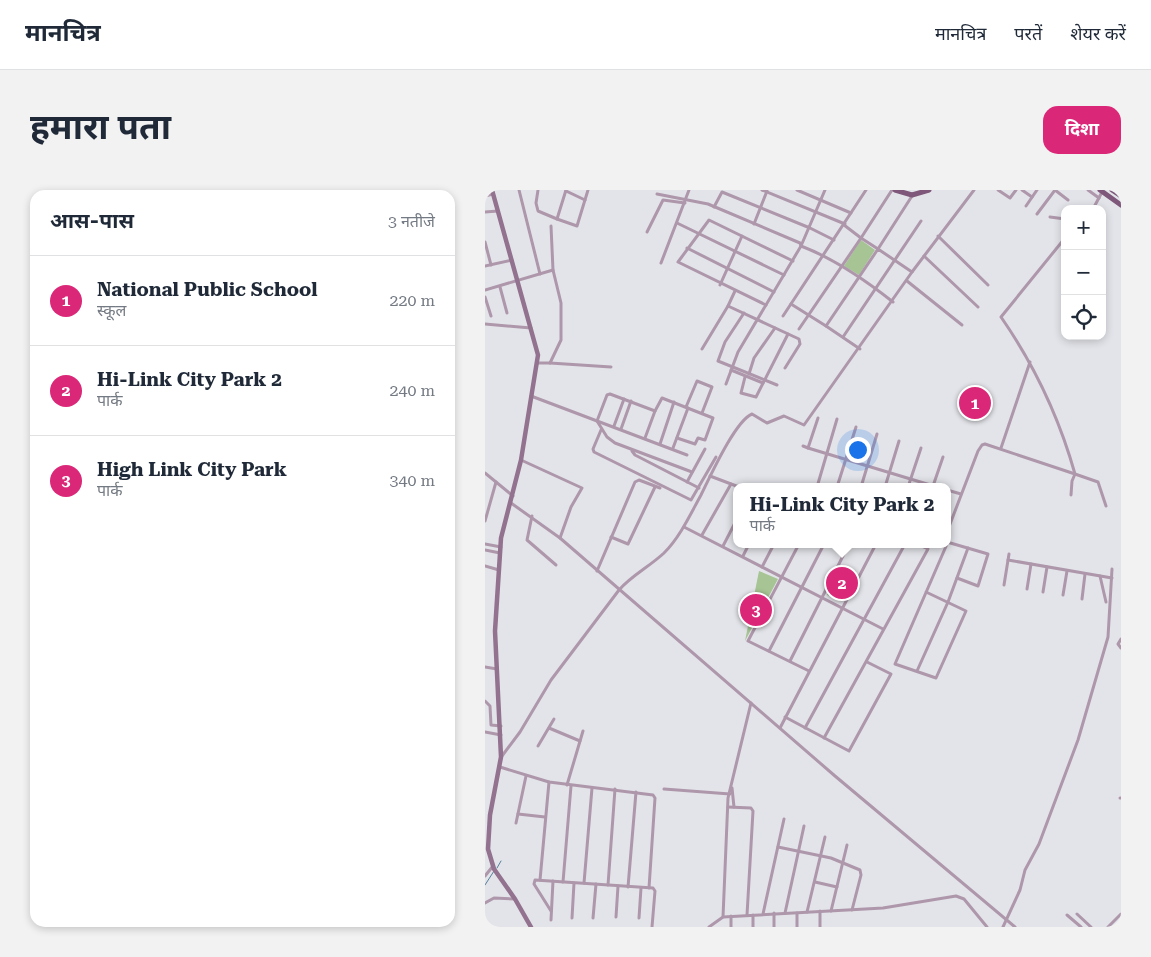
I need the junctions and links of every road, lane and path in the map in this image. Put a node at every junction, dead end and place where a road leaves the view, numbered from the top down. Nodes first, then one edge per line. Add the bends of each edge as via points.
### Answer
1 (519, 190) edge
2 (538, 190) edge
3 (588, 190) edge
4 (689, 190) edge
5 (762, 190) edge
6 (797, 190) edge
7 (825, 190) edge
8 (866, 190) edge
9 (893, 190) edge
10 (929, 190) edge
11 (974, 190) edge
12 (999, 190) edge
13 (1016, 190) edge
14 (1022, 190) edge
15 (1037, 190) edge
16 (1055, 190) edge
17 (1088, 190) edge
18 (1112, 190) edge
19 (566, 191) edge
20 (767, 191) edge
21 (1101, 191) edge
22 (492, 192) edge
23 (657, 194) dead end
24 (913, 195) junction
25 (485, 196) edge
26 (1121, 196) edge
27 (1032, 197) junction
28 (1099, 198) junction
29 (821, 199) junction
30 (585, 200) junction
31 (1068, 200) dead end
32 (685, 201) junction
33 (1095, 205) edge
34 (1121, 205) edge
35 (1026, 206) dead end
36 (713, 207) junction
37 (761, 208) junction
38 (816, 210) junction
39 (498, 211) junction
40 (485, 212) edge
41 (851, 214) junction
42 (1037, 214) dead end
43 (1050, 217) dead end
44 (1061, 218) edge
45 (557, 219) junction
46 (921, 221) dead end
47 (677, 223) junction
48 (754, 225) junction
49 (844, 225) junction
50 (551, 226) dead end
51 (809, 228) junction
52 (647, 232) dead end
53 (699, 234) junction
54 (742, 236) junction
55 (938, 236) junction
56 (861, 238) junction
57 (834, 240) junction
58 (485, 242) edge
59 (1061, 243) edge
60 (801, 246) junction
61 (687, 248) junction
62 (878, 249) junction
63 (735, 252) junction
64 (823, 254) junction
65 (924, 256) junction
66 (512, 260) junction
67 (793, 261) junction
68 (895, 261) junction
69 (661, 263) dead end
70 (491, 265) junction
71 (842, 265) junction
72 (485, 266) edge
73 (553, 270) junction
74 (727, 270) junction
75 (912, 272) junction
76 (540, 274) junction
77 (784, 275) junction
78 (858, 277) junction
79 (907, 280) junction
80 (518, 281) junction
81 (720, 284) junction
82 (988, 285) dead end
83 (500, 287) junction
84 (876, 289) junction
85 (485, 290) edge
86 (735, 291) junction
87 (774, 292) junction
88 (485, 297) edge
89 (893, 302) junction
90 (791, 304) junction
91 (728, 306) junction
92 (766, 306) junction
93 (979, 307) dead end
94 (507, 313) dead end
95 (744, 313) junction
96 (809, 314) junction
97 (491, 316) dead end
98 (783, 316) dead end
99 (758, 321) junction
100 (485, 324) edge
101 (961, 324) dead end
102 (826, 326) junction
103 (531, 328) junction
104 (775, 328) junction
105 (799, 329) dead end
106 (788, 334) junction
107 (843, 337) junction
108 (702, 349) dead end
109 (860, 349) junction
110 (1030, 362) junction
111 (537, 363) junction
112 (550, 364) junction
113 (611, 367) dead end
114 (731, 368) junction
115 (785, 368) dead end
116 (747, 375) junction
117 (763, 382) junction
118 (726, 384) dead end
119 (777, 385) dead end
120 (531, 396) junction
121 (623, 399) junction
122 (631, 402) junction
123 (674, 402) junction
124 (687, 407) junction
125 (655, 411) junction
126 (703, 413) junction
127 (817, 418) dead end
128 (837, 419) dead end
129 (597, 420) junction
130 (614, 426) junction
131 (856, 427) dead end
132 (621, 429) junction
133 (601, 430) junction
134 (877, 434) dead end
135 (645, 438) junction
136 (677, 438) junction
137 (899, 441) dead end
138 (660, 444) junction
139 (803, 446) dead end
140 (673, 448) junction
141 (808, 448) junction
142 (921, 448) dead end
143 (1001, 448) junction
144 (705, 449) dead end
145 (632, 451) junction
146 (827, 453) junction
147 (687, 455) dead end
148 (715, 456) dead end
149 (943, 457) dead end
150 (846, 458) junction
151 (521, 460) junction
152 (663, 462) junction
153 (867, 465) junction
154 (661, 468) junction
155 (693, 472) junction
156 (889, 472) junction
157 (485, 473) edge
158 (1075, 474) junction
159 (710, 476) junction
160 (911, 479) junction
161 (497, 482) junction
162 (687, 482) junction
163 (818, 483) edge
164 (838, 483) edge
165 (862, 483) edge
166 (886, 483) edge
167 (910, 483) edge
168 (925, 483) edge
169 (936, 483) edge
170 (731, 484) joint
171 (655, 487) junction
172 (660, 488) dead end
173 (699, 488) junction
174 (703, 490) junction
175 (951, 491) edge
176 (961, 494) junction
177 (1071, 495) dead end
178 (513, 496) junction
179 (511, 503) junction
180 (1106, 506) dead end
181 (532, 516) junction
182 (485, 521) edge
183 (951, 521) edge
184 (684, 527) junction
185 (733, 527) edge
186 (702, 536) junction
187 (611, 537) junction
188 (560, 538) junction
189 (485, 544) edge
190 (951, 544) edge
191 (723, 546) junction
192 (501, 547) junction
193 (747, 548) edge
194 (772, 548) edge
195 (797, 548) edge
196 (822, 548) edge
197 (847, 548) edge
198 (874, 548) edge
199 (903, 548) edge
200 (926, 548) edge
201 (945, 548) edge
202 (968, 548) junction
203 (485, 550) edge
204 (500, 554) junction
205 (1009, 554) dead end
206 (743, 556) junction
207 (1008, 560) junction
208 (1031, 564) junction
209 (556, 565) dead end
210 (485, 566) edge
211 (762, 568) junction
212 (1047, 568) junction
213 (1113, 569) dead end
214 (499, 570) junction
215 (597, 571) junction
216 (1067, 571) junction
217 (1085, 574) junction
218 (1100, 576) junction
219 (780, 577) junction
220 (957, 578) junction
221 (1112, 578) junction
222 (1004, 585) dead end
223 (801, 586) junction
224 (1027, 589) dead end
225 (619, 590) junction
226 (926, 592) junction
227 (1043, 592) dead end
228 (1063, 595) dead end
229 (821, 596) junction
230 (1082, 599) dead end
231 (948, 602) junction
232 (1105, 602) dead end
233 (842, 607) junction
234 (864, 618) junction
235 (883, 630) junction
236 (1121, 639) edge
237 (1121, 648) edge
238 (769, 651) junction
239 (790, 661) junction
240 (867, 662) junction
241 (485, 667) edge
242 (497, 669) junction
243 (809, 671) junction
244 (917, 671) junction
245 (485, 701) edge
246 (751, 703) junction
247 (785, 717) junction
248 (554, 719) dead end
249 (501, 726) junction
250 (549, 728) junction
251 (780, 728) junction
252 (805, 728) junction
253 (583, 730) dead end
254 (485, 732) edge
255 (502, 735) junction
256 (825, 738) junction
257 (580, 741) junction
258 (538, 746) dead end
259 (501, 757) junction
260 (500, 767) junction
261 (526, 776) junction
262 (549, 782) junction
263 (569, 785) junction
264 (732, 787) junction
265 (592, 788) junction
266 (664, 789) dead end
267 (615, 790) junction
268 (635, 792) junction
269 (729, 794) junction
270 (728, 807) junction
271 (734, 807) junction
272 (518, 814) junction
273 (545, 817) junction
274 (784, 819) dead end
275 (516, 823) dead end
276 (804, 826) dead end
277 (486, 834) edge
278 (825, 837) dead end
279 (847, 846) dead end
280 (778, 847) junction
281 (799, 851) junction
282 (821, 856) junction
283 (843, 862) junction
284 (493, 868) junction
285 (485, 876) edge
286 (540, 880) junction
287 (553, 881) junction
288 (563, 882) junction
289 (815, 882) junction
290 (575, 883) junction
291 (584, 884) junction
292 (596, 884) junction
293 (608, 885) junction
294 (618, 886) junction
295 (628, 886) junction
296 (837, 887) junction
297 (641, 888) junction
298 (649, 888) junction
299 (515, 899) junction
300 (485, 903) edge
301 (551, 910) junction
302 (852, 910) junction
303 (820, 911) junction
304 (831, 911) junction
305 (807, 912) junction
306 (774, 913) junction
307 (785, 913) junction
308 (797, 913) junction
309 (763, 914) junction
310 (1077, 914) dead end
311 (1121, 914) edge
312 (747, 915) junction
313 (753, 915) junction
314 (1067, 915) dead end
315 (731, 916) junction
316 (616, 917) dead end
317 (723, 917) junction
318 (572, 918) dead end
319 (593, 918) dead end
320 (639, 918) dead end
321 (551, 920) dead end
322 (1006, 920) junction
323 (485, 923) edge
324 (488, 927) edge
325 (531, 927) edge
326 (652, 927) edge
327 (709, 927) edge
328 (731, 927) edge
329 (753, 927) edge
330 (774, 927) edge
331 (797, 927) edge
332 (820, 927) edge
333 (987, 927) edge
334 (1003, 927) edge
335 (1015, 927) edge
336 (1081, 927) edge
337 (1091, 927) edge
338 (1108, 927) edge

1 - 76 street
2 - 45 street via 538,211
3 - 30 street
4 - 32 street
5 - 20 street
6 - 29 street
7 - 29 street
8 - 41 street
9 - 24 main road
9 - 56 street
10 - 24 main road
11 - 55 street
12 - 13 street via 1010,198
14 - 27 street
15 - 27 street
16 - 31 street
16 - 42 street
17 - 28 street
18 - 26 main road
19 - 30 street
19 - 45 street
20 - 37 street
20 - 38 street
21 - 28 street
21 - 34 main road
22 - 25 street
22 - 39 street
23 - 32 street
24 - 62 street
27 - 35 street
28 - 33 street
29 - 38 street
29 - 41 street
30 - 45 street via 577,226
32 - 36 street
32 - 47 street
32 - 52 street via 663,200
36 - 37 street via 722,192
36 - 48 street
37 - 48 street
37 - 51 street
38 - 49 street
38 - 51 street
39 - 40 street
39 - 66 street
41 - 49 street
43 - 44 street
46 - 68 street
47 - 53 street
47 - 69 street
48 - 60 street
49 - 56 street
49 - 57 street
50 - 73 street
51 - 57 street
51 - 60 street
53 - 54 street via 709,220
53 - 61 street
53 - 63 street
54 - 63 street
54 - 67 street
55 - 65 street
55 - 82 street
56 - 62 street
56 - 71 street
57 - 64 street
58 - 70 street
59 - 110 street via 1001,317
60 - 64 street
60 - 67 street
61 - 74 street
61 - 81 street via 678,262
62 - 68 street
62 - 78 street
63 - 74 street
63 - 77 street
64 - 71 street
64 - 90 street
65 - 75 street
65 - 93 street
66 - 70 street
66 - 80 street
67 - 77 street
68 - 75 street
68 - 84 street
70 - 72 street
71 - 78 street
71 - 96 street
73 - 76 street
73 - 112 street via 561,296 561,340
74 - 81 street
74 - 87 street
75 - 79 street
76 - 80 street
77 - 87 street
78 - 84 street
78 - 102 street
79 - 89 street
79 - 101 street
80 - 83 street
80 - 103 street
81 - 86 street
83 - 85 street
83 - 94 street
84 - 89 street
84 - 107 street
86 - 91 street
86 - 92 street
87 - 92 street
88 - 97 street
89 - 109 street
90 - 96 street
90 - 98 street
91 - 95 street
91 - 108 street
92 - 99 street
95 - 99 street
95 - 114 street via 725,342 718,361
96 - 102 street
96 - 105 street
99 - 104 street
99 - 114 street
100 - 103 street
102 - 107 street
103 - 111 street
104 - 106 street
104 - 116 street via 754,358
106 - 115 street via 800,342
106 - 117 street
107 - 109 street
109 - 159 street via 805,425 788,417 781,416 767,423 749,415 730,440
110 - 143 street
110 - 158 street via 1059,422
111 - 112 street
111 - 120 street
112 - 113 street
114 - 116 street
114 - 118 street
116 - 117 street
116 - 117 street via 741,392 744,395 757,397
117 - 119 street
120 - 129 street
120 - 151 street
121 - 122 street
121 - 129 street via 608,394
121 - 130 street
122 - 125 street
122 - 132 street
123 - 124 street
123 - 125 street via 661,398
123 - 138 street
124 - 126 street
124 - 126 street via 697,381 712,387
124 - 136 street
125 - 135 street
126 - 136 street via 713,418 705,440 698,438 695,444
127 - 141 street
128 - 146 street
129 - 130 street
129 - 133 street
130 - 132 street
131 - 150 street
132 - 135 street
133 - 145 street via 612,441
133 - 173 street via 594,453 691,500
134 - 153 street
135 - 138 street
136 - 140 street
137 - 156 street
138 - 140 street
139 - 141 street
140 - 147 street
141 - 146 street
142 - 160 street
143 - 158 street
143 - 176 street via 981,445
144 - 155 street
145 - 152 street
145 - 154 street via 635,456
146 - 150 street
146 - 163 street
148 - 173 street
149 - 169 street
150 - 153 street
150 - 164 street
151 - 178 street
151 - 188 street via 582,488
152 - 154 street
152 - 155 street
153 - 156 street
153 - 165 street
154 - 162 street
155 - 162 street
156 - 160 street
156 - 166 street
157 - 161 street
158 - 177 street
158 - 180 street via 1098,482
159 - 170 street
159 - 174 street
160 - 167 street
160 - 168 street
161 - 178 street
161 - 182 street
162 - 173 street
170 - 186 street
171 - 172 street
171 - 187 street via 628,544
171 - 187 street via 639,480 635,482
173 - 174 street
174 - 184 street
175 - 176 street
176 - 183 street
178 - 179 street
179 - 181 street
179 - 192 street
181 - 188 street
181 - 209 street via 527,540
184 - 186 street
184 - 225 street via 669,548
185 - 191 street
186 - 191 street
187 - 215 street
188 - 215 street
189 - 192 street
190 - 202 street
191 - 206 street
192 - 204 street
193 - 206 street
194 - 211 street
195 - 219 street
196 - 223 street
197 - 229 street
198 - 233 street
199 - 234 street
200 - 235 street
201 - 226 street
202 - 220 street
202 - 220 street via 987,554 977,586
203 - 204 street
204 - 214 street
205 - 207 street
206 - 211 street
207 - 208 street
207 - 222 street
208 - 212 street
208 - 224 street
210 - 214 street
211 - 219 street
212 - 216 street
212 - 227 street
213 - 221 street
214 - 242 street via 495,631
215 - 225 street
216 - 217 street
216 - 228 street
217 - 218 street
217 - 230 street
218 - 221 street
218 - 232 street
219 - 223 street
219 - 238 street via 748,641
220 - 231 street
221 - 322 street via 1108,637 1077,740 1039,844
223 - 229 street
223 - 238 street
225 - 246 street
225 - 259 street via 551,680
226 - 231 street
226 - 244 street via 895,664
229 - 233 street
229 - 239 street
231 - 244 street
231 - 244 street via 966,611 936,678
233 - 234 street
233 - 243 street
234 - 235 street
234 - 252 street
235 - 240 street
236 - 237 street via 1118,644
238 - 239 street
239 - 243 street
240 - 256 street
240 - 256 street via 891,674 849,751
241 - 242 street
242 - 249 street
243 - 247 street
245 - 249 street via 490,706 491,725
246 - 251 street
246 - 264 street
247 - 251 street
247 - 252 street
248 - 250 street
249 - 255 street
250 - 257 street
250 - 258 street
251 - 322 street
252 - 256 street
253 - 257 street
254 - 255 street
255 - 259 street
257 - 263 street
259 - 260 street
260 - 261 street
260 - 277 street
261 - 262 street
261 - 272 street
262 - 263 street
262 - 273 street
263 - 265 street
263 - 288 street
264 - 269 street
264 - 271 street
265 - 267 street
265 - 291 street
266 - 269 street
267 - 268 street
267 - 293 street
268 - 295 street
268 - 298 street via 655,798
269 - 270 street
270 - 271 street
270 - 317 street
271 - 312 street via 751,808 753,811
272 - 273 street
272 - 275 street
273 - 286 street
274 - 280 street
276 - 281 street
277 - 284 street
278 - 282 street
279 - 283 street
280 - 281 street
280 - 309 street
281 - 282 street
281 - 307 street
282 - 283 street
282 - 289 street
283 - 296 street
283 - 302 street via 861,873
284 - 285 street
284 - 299 street
286 - 287 street
286 - 301 street via 535,880 534,884
287 - 288 street
287 - 301 street
288 - 290 street
289 - 296 street
289 - 305 street
290 - 291 street
290 - 318 street
291 - 292 street
292 - 293 street
292 - 319 street
293 - 294 street
294 - 295 street
294 - 316 street
295 - 297 street
296 - 304 street
297 - 298 street
297 - 320 street
298 - 326 street via 655,891
299 - 300 street via 494,898
299 - 325 street
301 - 321 street
302 - 304 street
302 - 333 street via 891,908 956,896 964,899
303 - 304 street
303 - 305 street
303 - 332 street
305 - 308 street
306 - 307 street
306 - 309 street
306 - 330 street
307 - 308 street
308 - 331 street
309 - 313 street
310 - 337 street
311 - 338 street
312 - 313 street
312 - 315 street
313 - 329 street
314 - 336 street
315 - 317 street
315 - 328 street
317 - 327 street
322 - 334 street
322 - 335 street
323 - 324 street

